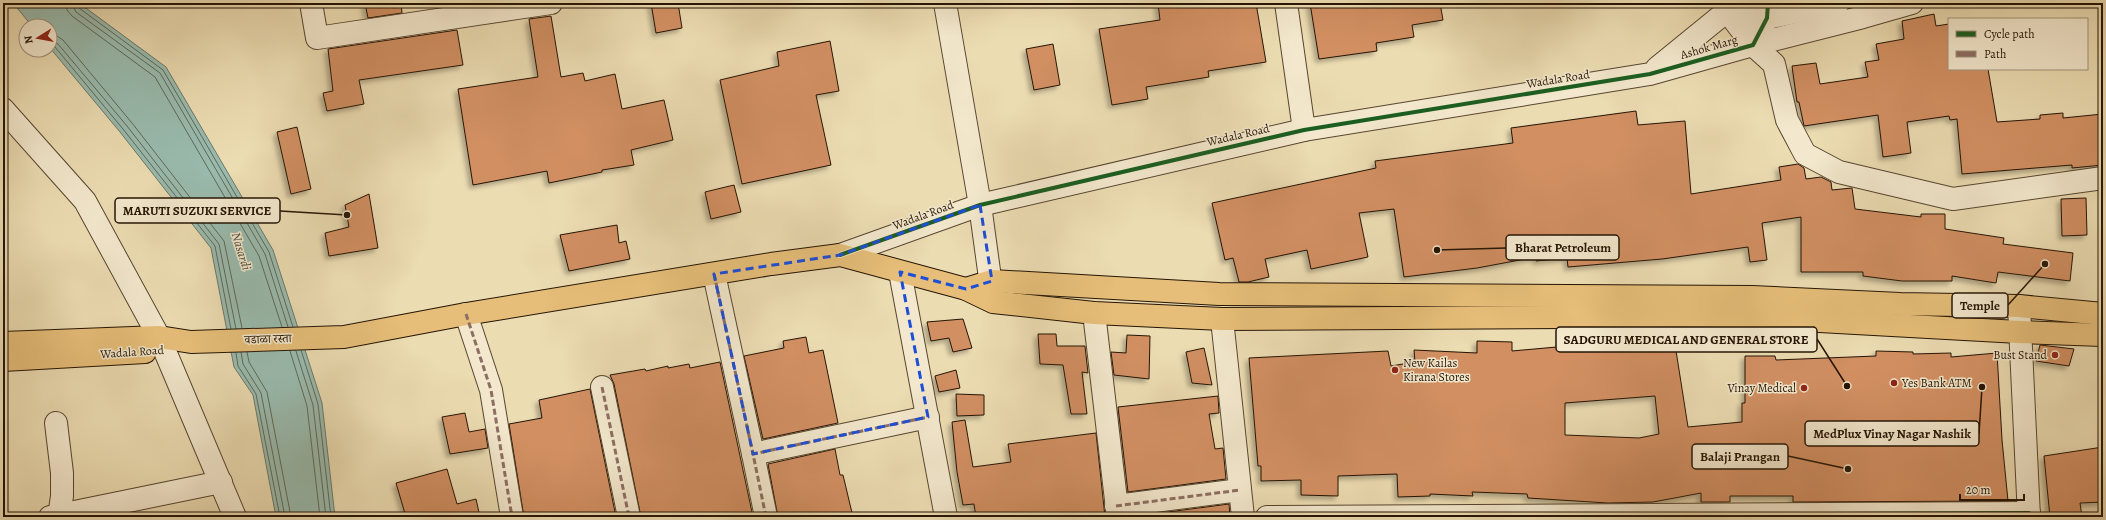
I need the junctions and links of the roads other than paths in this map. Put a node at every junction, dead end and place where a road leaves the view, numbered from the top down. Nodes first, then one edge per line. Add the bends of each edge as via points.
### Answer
1 (311, 3) edge
2 (551, 3) edge
3 (945, 3) edge
4 (1286, 3) edge
5 (1838, 3) edge
6 (1912, 3) edge
7 (1728, 7) edge
8 (1768, 10) edge
9 (1753, 45) junction
10 (1650, 74) junction
11 (3, 109) edge
12 (1304, 130) junction
13 (2103, 178) edge
14 (980, 205) junction
15 (840, 255) junction
16 (900, 272) junction
17 (714, 274) junction
18 (992, 281) junction
19 (966, 289) junction
20 (1423, 295) junction
21 (993, 302) junction
22 (2019, 306) junction
23 (1094, 313) junction
24 (466, 314) junction
25 (2103, 314) edge
26 (1222, 319) junction
27 (1424, 319) junction
28 (2019, 332) junction
29 (2103, 335) edge
30 (191, 342) joint
31 (3, 343) edge
32 (162, 344) junction
33 (3, 360) edge
34 (602, 387) dead end
35 (928, 417) junction
36 (56, 423) dead end
37 (753, 454) junction
38 (221, 482) junction
39 (1240, 490) junction
40 (1117, 512) edge
41 (1874, 515) edge
42 (2029, 515) edge
43 (56, 516) edge
44 (1480, 516) edge
45 (1681, 516) edge
46 (235, 517) edge
47 (512, 517) edge
48 (629, 517) edge
49 (766, 517) edge
50 (946, 517) edge
51 (1243, 517) edge
52 (1267, 517) edge

1 - 2 street via 317,38
3 - 14 street
4 - 12 street
5 - 8 street
6 - 9 street
7 - 8 street
7 - 9 street
7 - 10 street, Ashok Marg
8 - 9 street, Ashok Marg
9 - 10 street, Ashok Marg
9 - 13 street via 1774,64 1787,120 1805,154 1839,172 1953,199
10 - 12 street, Wadala Road
11 - 32 street via 85,201
12 - 14 street, Wadala Road
14 - 15 street, Wadala Road
14 - 18 street
15 - 16 main road
15 - 17 main road, वडाळा रस्ता
16 - 19 main road
16 - 35 street
17 - 24 main road, वडाळा रस्ता
17 - 37 street
18 - 19 main road
18 - 20 main road via 1219,294
18 - 21 street
19 - 21 main road
20 - 22 main road via 1752,297 1900,304
20 - 27 main road
21 - 23 main road
22 - 25 main road
22 - 28 street
23 - 26 main road
23 - 40 street
24 - 30 main road, वडाळा रस्ता via 344,337
24 - 47 street via 491,390
26 - 27 main road
26 - 39 street
27 - 28 main road via 1730,316
28 - 29 main road
28 - 42 street
30 - 32 main road, Wadala Road
31 - 32 main road, Wadala Road
32 - 33 main road, Wadala Road
32 - 38 street
34 - 48 street
35 - 37 street
35 - 50 street
36 - 43 street via 62,496
37 - 49 street
38 - 43 street
38 - 46 street
39 - 40 street
39 - 51 street
41 - 42 street
41 - 45 street
44 - 45 street
44 - 52 street

